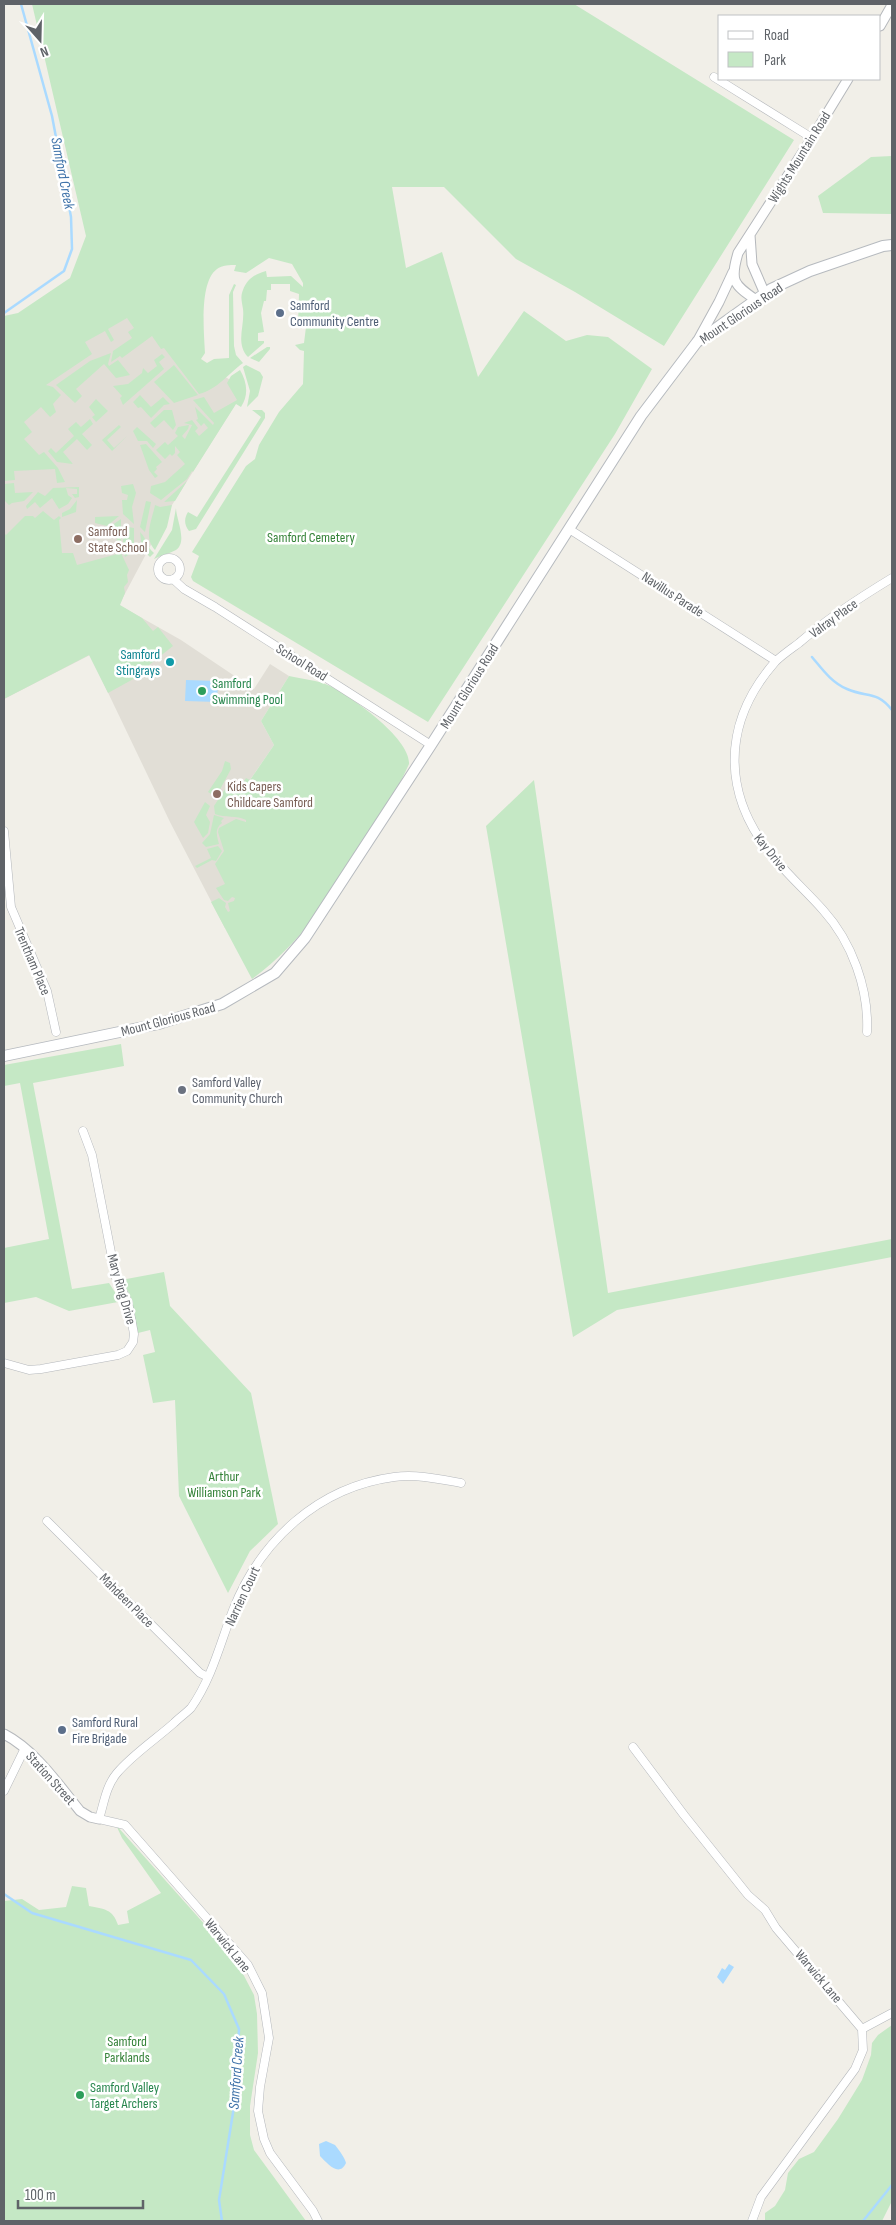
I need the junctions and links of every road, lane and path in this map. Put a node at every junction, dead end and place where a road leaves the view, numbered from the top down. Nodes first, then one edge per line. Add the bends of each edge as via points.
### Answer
1 (892, 5) edge
2 (881, 24) edge
3 (714, 77) dead end
4 (718, 79) edge
5 (719, 80) edge
6 (847, 80) edge
7 (812, 138) junction
8 (750, 235) junction
9 (892, 245) edge
10 (733, 272) junction
11 (760, 297) junction
12 (697, 342) junction
13 (569, 529) junction
14 (892, 578) edge
15 (173, 579) dead end
16 (776, 661) junction
17 (431, 745) junction
18 (4, 831) edge
19 (56, 1032) dead end
20 (867, 1032) dead end
21 (4, 1056) edge
22 (83, 1131) dead end
23 (4, 1363) edge
24 (462, 1484) dead end
25 (47, 1521) dead end
26 (208, 1677) junction
27 (4, 1734) edge
28 (633, 1747) dead end
29 (25, 1748) junction
30 (4, 1791) edge
31 (99, 1819) junction
32 (892, 2013) edge
33 (862, 2029) junction
34 (318, 2221) edge
35 (752, 2221) edge

1 - 2 street
3 - 4 street
5 - 7 street
6 - 7 street, Wights Mountain Road
7 - 8 street, Wights Mountain Road
8 - 10 street, Wights Mountain Road via 738,253
8 - 11 street via 752,264
9 - 11 main road, Mount Glorious Road via 810,271
10 - 11 street via 738,288
10 - 12 street, Wights Mountain Road
11 - 12 main road, Mount Glorious Road
12 - 13 main road, Mount Glorious Road via 641,416
13 - 16 street, Navillus Parade
13 - 17 main road, Mount Glorious Road
14 - 16 street, Valray Place via 825,621
15 - 17 street, School Road
16 - 20 street, Kay Drive via 742,714 734,765 737,791 744,812 759,838 775,860 825,911 844,939 861,977 868,1018
17 - 21 main road, Mount Glorious Road via 305,938 276,973 222,1004 158,1024
18 - 19 street, Trentham Place via 11,907 47,991
22 - 23 street, Mary Ring Drive via 92,1155 116,1278 128,1302 133,1342 127,1351 118,1355 41,1369 30,1370
24 - 26 street, Narrien Court via 426,1476 394,1477 362,1484 331,1496 300,1516 277,1537 260,1559 235,1606 216,1663
25 - 26 street, Mahdeen Place via 200,1673
26 - 31 street, Narrien Court via 190,1709 117,1773 108,1789
27 - 29 street, Station Street
28 - 33 street, Warwick Lane via 748,1895 765,1910 776,1928
29 - 30 street
29 - 31 street, Station Street via 80,1811
31 - 34 street, Warwick Lane via 125,1825 248,1965 262,1993 269,2038 258,2111 264,2139 270,2153
32 - 33 street
33 - 35 street via 863,2050 855,2069 761,2197

